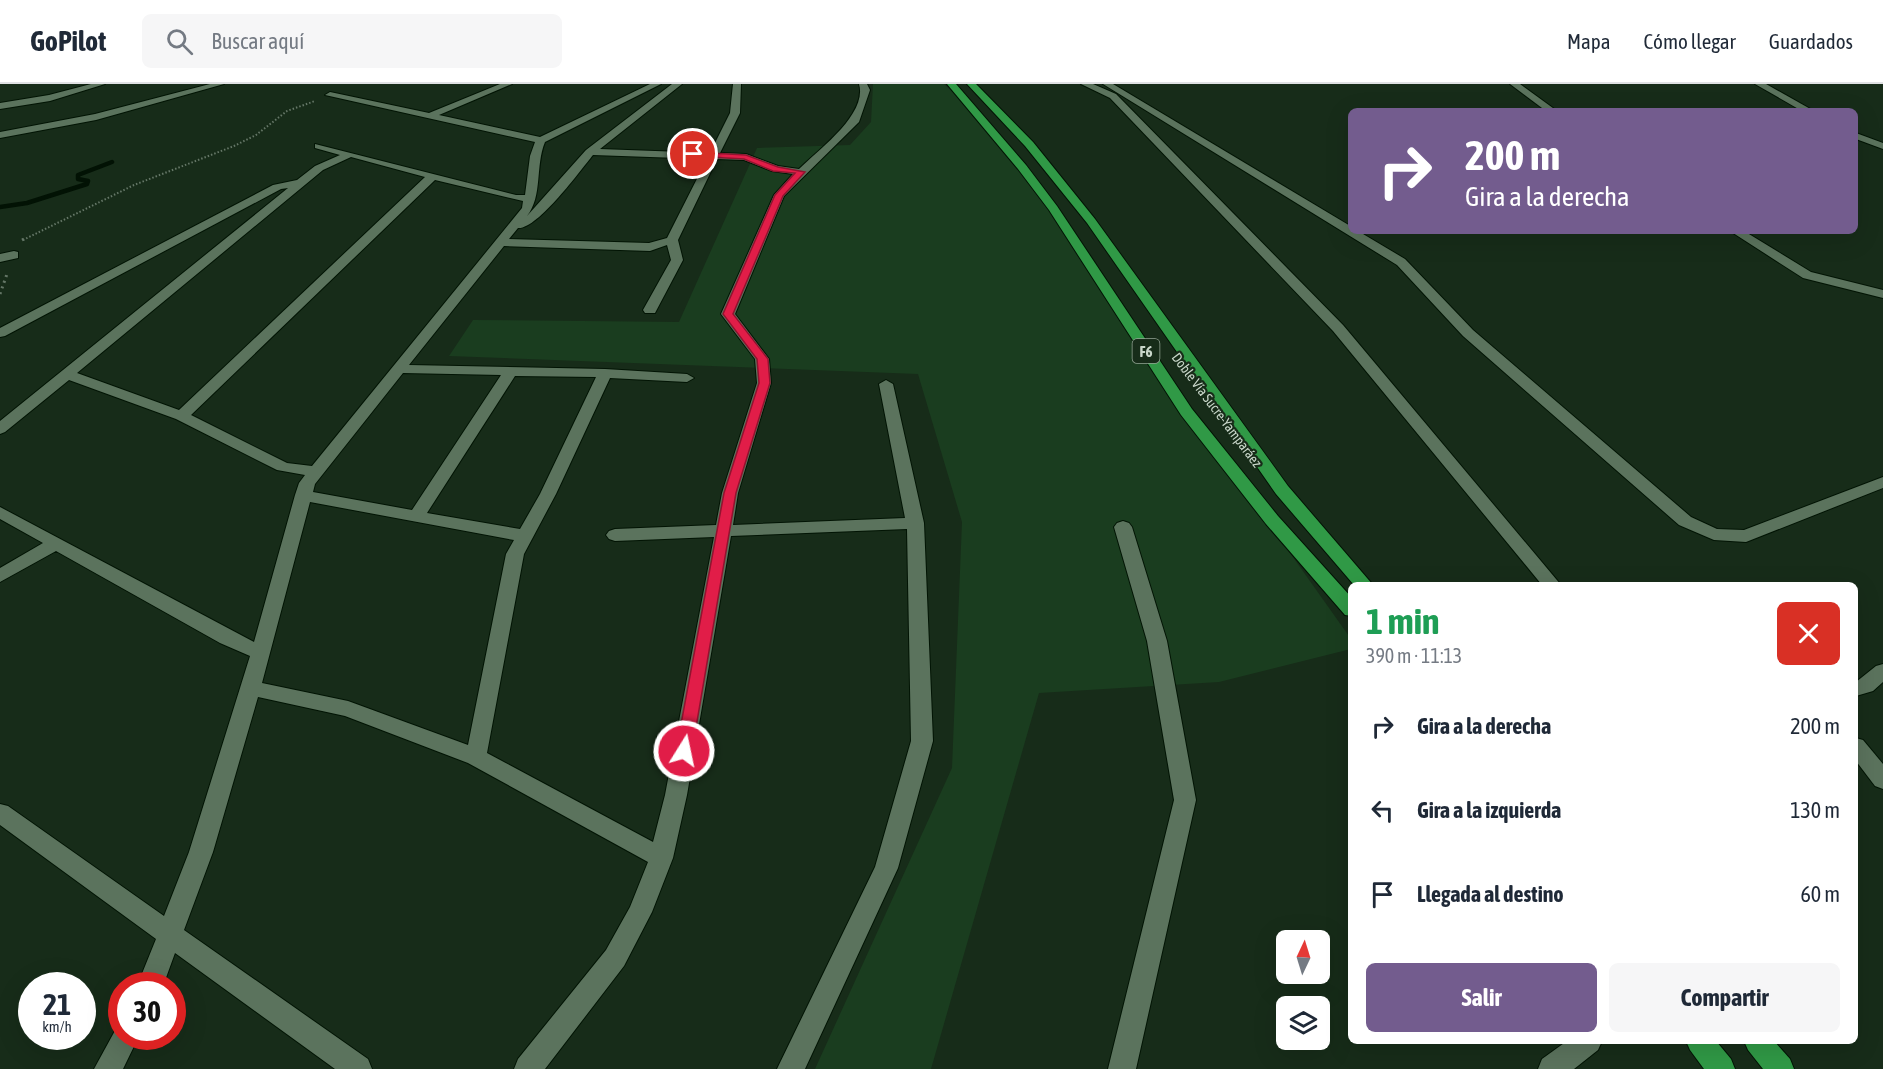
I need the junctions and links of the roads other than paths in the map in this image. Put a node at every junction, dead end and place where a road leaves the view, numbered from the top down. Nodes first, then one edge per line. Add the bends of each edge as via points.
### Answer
1 (101, 84) edge
2 (219, 84) edge
3 (508, 84) edge
4 (657, 84) edge
5 (678, 84) edge
6 (738, 84) edge
7 (863, 84) edge
8 (951, 84) edge
9 (971, 84) edge
10 (1085, 84) edge
11 (1514, 84) edge
12 (1759, 84) edge
13 (1110, 89) edge
14 (330, 95) road end
15 (0, 106) edge
16 (1548, 108) edge
17 (1803, 108) edge
18 (430, 116) junction
19 (1883, 133) edge
20 (0, 135) edge
21 (1858, 135) edge
22 (1858, 136) edge
23 (541, 140) junction
24 (319, 146) dead end
25 (1883, 146) edge
26 (590, 152) junction
27 (350, 154) junction
28 (714, 155) junction
29 (801, 172) junction
30 (433, 176) junction
31 (303, 181) junction
32 (531, 198) junction
33 (1348, 230) edge
34 (1354, 234) edge
35 (1741, 234) edge
36 (503, 239) junction
37 (672, 240) junction
38 (14, 255) road end
39 (0, 258) edge
40 (1883, 294) edge
41 (650, 310) dead end
42 (0, 333) edge
43 (398, 369) junction
44 (512, 371) junction
45 (606, 373) junction
46 (67, 374) junction
47 (687, 378) dead end
48 (886, 384) dead end
49 (181, 416) junction
50 (0, 429) edge
51 (316, 471) junction
52 (1883, 482) edge
53 (303, 495) junction
54 (0, 512) edge
55 (416, 517) junction
56 (915, 523) junction
57 (1123, 527) dead end
58 (723, 531) junction
59 (615, 535) dead end
60 (525, 536) junction
61 (56, 543) junction
62 (0, 576) edge
63 (1361, 582) edge
64 (1550, 582) edge
65 (1348, 606) edge
66 (261, 653) junction
67 (1883, 671) edge
68 (250, 688) junction
69 (1858, 688) edge
70 (1858, 749) edge
71 (476, 757) junction
72 (1883, 780) edge
73 (0, 813) edge
74 (661, 858) junction
75 (170, 933) junction
76 (155, 972) edge
77 (1585, 1044) edge
78 (1701, 1044) edge
79 (1759, 1044) edge
80 (118, 1050) edge
81 (108, 1069) edge
82 (358, 1069) edge
83 (528, 1069) edge
84 (791, 1069) edge
85 (1122, 1069) edge
86 (1552, 1069) edge
87 (1721, 1069) edge
88 (1780, 1069) edge

1 - 15 street
2 - 20 street via 96,117
3 - 18 street
4 - 23 street
5 - 26 street
6 - 28 street via 735,113
7 - 29 street via 865,90 856,120
8 - 65 highway, Doble Vía Sucre-Yamparáez / F6 via 1053,208 1186,412 1272,520
9 - 63 highway, Doble Vía Sucre-Yamparáez / F6 via 1029,144 1092,221 1282,490
10 - 13 street
11 - 16 street
12 - 17 street
13 - 33 street
13 - 64 street via 1338,328
14 - 18 street
18 - 23 street
19 - 21 street
22 - 25 street
23 - 32 street via 536,149
24 - 27 street
26 - 28 street
26 - 36 street via 536,215
27 - 30 street
27 - 31 street via 319,168
28 - 29 street via 746,157 776,169
28 - 37 street
29 - 58 street via 779,195 728,314 762,359 764,383 730,493
30 - 32 street via 516,198
30 - 49 street
31 - 42 street via 277,187
31 - 46 street
32 - 36 street
34 - 52 street via 1401,262 1468,333 1685,521 1714,534 1746,536
35 - 40 street via 1808,275
36 - 37 street via 650,248
36 - 43 street
37 - 41 street via 677,260
38 - 39 street
43 - 44 street
43 - 51 street
44 - 45 street
44 - 55 street
45 - 47 street
45 - 60 street
46 - 49 street
46 - 50 street
48 - 56 street
49 - 51 street via 283,467
51 - 53 street
53 - 55 street
53 - 66 street
54 - 61 street
55 - 60 street
56 - 58 street
56 - 84 street via 922,741 886,867
57 - 85 street via 1157,641 1185,800
58 - 59 street
58 - 74 street via 676,795
60 - 71 street via 515,554
61 - 62 street
61 - 66 street
66 - 68 street
67 - 69 street
68 - 71 street via 348,709
68 - 75 street via 201,852
70 - 72 street
71 - 74 street
73 - 75 street
74 - 83 street via 640,912 615,958
75 - 76 street
75 - 82 street
77 - 86 street
78 - 87 highway
79 - 88 highway
80 - 81 street

